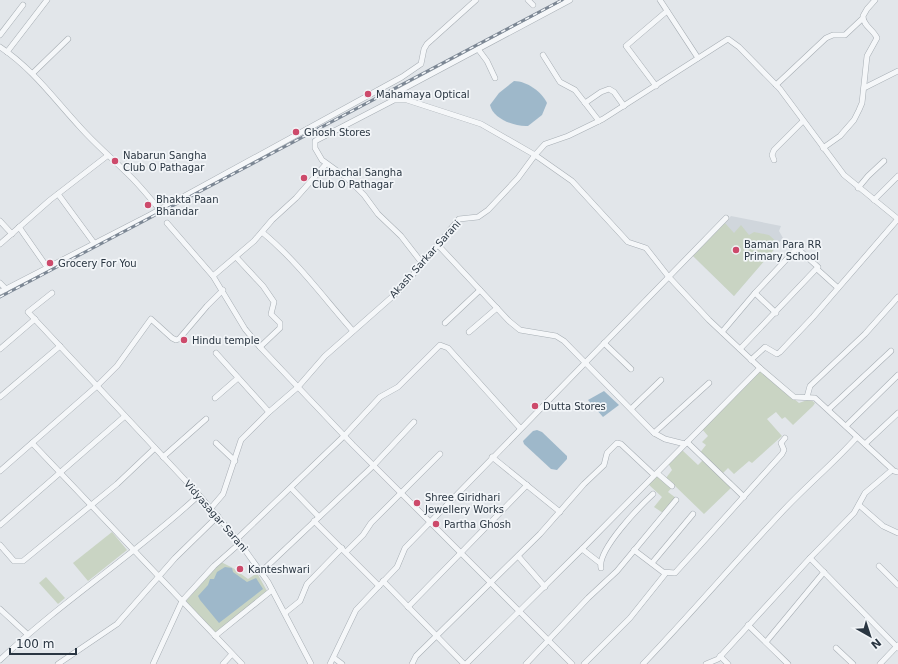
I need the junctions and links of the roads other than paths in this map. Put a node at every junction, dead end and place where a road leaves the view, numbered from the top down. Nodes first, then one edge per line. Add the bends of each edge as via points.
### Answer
1 (47, 0) edge
2 (476, 0) edge
3 (528, 0) edge
4 (570, 0) edge
5 (660, 0) edge
6 (875, 0) edge
7 (22, 4) dead end
8 (533, 5) dead end
9 (668, 11) junction
10 (862, 19) junction
11 (0, 35) edge
12 (68, 38) dead end
13 (0, 47) edge
14 (478, 49) junction
15 (7, 52) junction
16 (543, 55) dead end
17 (698, 58) junction
18 (898, 71) edge
19 (32, 73) junction
20 (495, 78) dead end
21 (776, 85) junction
22 (656, 86) junction
23 (864, 88) junction
24 (383, 89) junction
25 (390, 99) junction
26 (585, 103) junction
27 (624, 106) junction
28 (599, 121) junction
29 (803, 121) junction
30 (823, 148) junction
31 (535, 155) junction
32 (107, 156) junction
33 (774, 160) dead end
34 (884, 161) dead end
35 (326, 164) junction
36 (898, 176) edge
37 (858, 188) junction
38 (58, 194) junction
39 (874, 200) junction
40 (159, 209) junction
41 (726, 218) dead end
42 (898, 219) edge
43 (0, 221) edge
44 (167, 223) dead end
45 (19, 228) junction
46 (262, 232) junction
47 (12, 234) junction
48 (94, 243) junction
49 (0, 244) edge
50 (437, 244) junction
51 (236, 257) junction
52 (422, 263) junction
53 (47, 267) junction
54 (817, 269) junction
55 (214, 276) junction
56 (669, 278) junction
57 (0, 283) edge
58 (838, 288) junction
59 (6, 289) junction
60 (223, 290) junction
61 (480, 290) junction
62 (0, 292) edge
63 (52, 293) dead end
64 (755, 293) junction
65 (898, 297) edge
66 (497, 308) junction
67 (776, 313) junction
68 (35, 319) junction
69 (445, 323) dead end
70 (353, 331) junction
71 (469, 332) dead end
72 (722, 332) junction
73 (604, 343) junction
74 (60, 346) junction
75 (260, 346) junction
76 (0, 349) edge
77 (740, 349) junction
78 (891, 350) dead end
79 (216, 353) dead end
80 (751, 360) junction
81 (585, 362) junction
82 (760, 368) junction
83 (631, 369) dead end
84 (898, 375) edge
85 (238, 378) junction
86 (661, 380) dead end
87 (709, 383) dead end
88 (97, 386) junction
89 (298, 387) junction
90 (0, 397) edge
91 (807, 397) junction
92 (215, 398) dead end
93 (631, 409) junction
94 (829, 409) junction
95 (269, 412) junction
96 (898, 413) edge
97 (125, 416) junction
98 (206, 419) dead end
99 (414, 422) dead end
100 (846, 426) junction
101 (520, 428) junction
102 (654, 433) junction
103 (344, 436) junction
104 (857, 437) junction
105 (786, 438) dead end
106 (32, 443) junction
107 (216, 443) dead end
108 (686, 443) junction
109 (865, 444) junction
110 (155, 448) junction
111 (440, 454) dead end
112 (163, 457) junction
113 (492, 457) junction
114 (235, 460) junction
115 (373, 466) junction
116 (1, 468) edge
117 (892, 470) junction
118 (898, 472) edge
119 (60, 473) junction
120 (656, 474) junction
121 (527, 485) junction
122 (672, 486) dead end
123 (291, 488) junction
124 (400, 493) junction
125 (653, 494) dead end
126 (200, 495) junction
127 (744, 497) junction
128 (676, 500) dead end
129 (92, 505) junction
130 (859, 505) junction
131 (211, 508) junction
132 (560, 512) junction
133 (693, 514) dead end
134 (218, 516) junction
135 (316, 519) junction
136 (430, 522) junction
137 (0, 525) edge
138 (898, 532) edge
139 (238, 541) junction
140 (0, 545) edge
141 (582, 549) junction
142 (133, 550) junction
143 (344, 550) junction
144 (634, 550) junction
145 (462, 554) junction
146 (518, 556) junction
147 (810, 558) junction
148 (652, 563) junction
149 (879, 566) dead end
150 (824, 572) junction
151 (262, 573) junction
152 (666, 573) junction
153 (159, 576) junction
154 (384, 581) junction
155 (490, 583) junction
156 (898, 585) edge
157 (379, 586) junction
158 (545, 587) junction
159 (272, 590) junction
160 (182, 601) junction
161 (408, 607) junction
162 (0, 609) edge
163 (519, 612) junction
164 (285, 613) junction
165 (748, 625) junction
166 (27, 634) junction
167 (215, 636) junction
168 (436, 637) junction
169 (548, 640) junction
170 (766, 642) junction
171 (898, 646) edge
172 (836, 648) dead end
173 (232, 654) junction
174 (720, 656) junction
175 (334, 658) junction
176 (0, 660) edge
177 (58, 664) edge
178 (153, 664) edge
179 (223, 664) edge
180 (242, 664) edge
181 (311, 664) edge
182 (330, 664) edge
183 (342, 664) edge
184 (412, 664) edge
185 (465, 664) edge
186 (526, 664) edge
187 (572, 664) edge
188 (584, 664) edge
189 (643, 664) edge
190 (706, 664) edge
191 (728, 664) edge
192 (788, 664) edge
193 (853, 664) edge
194 (880, 664) edge

1 - 15 street
2 - 24 street via 425,47 423,60 419,66
3 - 8 street
4 - 14 street
5 - 9 street
6 - 10 street via 866,9
7 - 11 street
9 - 17 street
9 - 22 street via 626,46
10 - 21 street via 845,35 826,38
10 - 23 street via 877,38 867,56
12 - 19 street
13 - 15 street
14 - 20 street
14 - 25 street
15 - 19 street
16 - 26 street via 560,82 575,90
17 - 21 street, Akash Sarkar Sarani via 725,40 730,40
17 - 22 street, Akash Sarkar Sarani
18 - 23 street
19 - 32 street
21 - 29 street
22 - 27 street, Akash Sarkar Sarani
23 - 30 street via 862,103 854,120 840,136
24 - 25 street
24 - 40 street
25 - 31 street via 407,100 481,124
25 - 35 street via 315,141 314,148
26 - 27 street via 609,89
26 - 28 street
27 - 28 street, Akash Sarkar Sarani
28 - 31 street, Akash Sarkar Sarani via 568,136 548,142
29 - 30 street
29 - 33 street via 774,150
30 - 37 street
31 - 50 street, Akash Sarkar Sarani via 518,178 488,210 478,217 460,219
31 - 56 street via 572,181 625,239 646,248
32 - 38 street
32 - 40 street via 131,177
34 - 37 street
35 - 46 street
35 - 52 street via 347,178 364,195
36 - 39 street
37 - 39 street
38 - 45 street
38 - 48 street
39 - 42 street
40 - 48 street
41 - 56 street
42 - 58 street
43 - 47 street
44 - 55 street
45 - 47 street
45 - 53 street
46 - 51 street
46 - 70 street via 299,268
47 - 49 street
48 - 53 street
50 - 52 street, Akash Sarkar Sarani
50 - 61 street
51 - 55 street
51 - 75 street via 274,302 272,314 280,323 280,328
52 - 70 street, Akash Sarkar Sarani via 401,289
53 - 59 street
54 - 58 street
54 - 64 street via 818,267 797,248
54 - 67 street
55 - 60 street
56 - 72 street
56 - 73 street
57 - 59 street
58 - 80 street via 780,352 777,354 765,347
59 - 62 street
60 - 75 street via 245,329
60 - 88 street via 179,339 172,338 151,319 117,366
61 - 66 street
61 - 69 street
63 - 68 street via 28,312
64 - 67 street
64 - 72 street
65 - 91 street via 865,334 810,386
66 - 71 street
66 - 81 street via 520,330 559,338
67 - 77 street
68 - 74 street, Vidyasagar Sarani
68 - 76 street
70 - 89 street, Akash Sarkar Sarani via 325,356
72 - 77 street
73 - 81 street
73 - 83 street
74 - 88 street, Vidyasagar Sarani
74 - 90 street
75 - 89 street
77 - 80 street
78 - 94 street
79 - 85 street
80 - 82 street
81 - 93 street
81 - 101 street
82 - 91 street via 794,397
82 - 108 street
84 - 100 street
85 - 92 street
85 - 95 street
86 - 93 street
87 - 102 street
88 - 97 street, Vidyasagar Sarani
88 - 106 street
89 - 95 street, Akash Sarkar Sarani
89 - 103 street
91 - 94 street via 815,398
93 - 102 street
94 - 100 street
95 - 114 street, Akash Sarkar Sarani via 241,440
96 - 109 street
97 - 110 street, Vidyasagar Sarani
97 - 119 street
98 - 112 street
99 - 115 street
100 - 104 street
101 - 103 street via 448,348 440,344 398,388 380,397
101 - 113 street
102 - 108 street via 664,439
103 - 115 street
103 - 123 street
104 - 109 street
104 - 189 street via 837,460 820,473 782,512
105 - 127 street via 781,443 784,450 782,454
106 - 116 street
106 - 119 street
107 - 114 street
108 - 120 street
108 - 127 street
109 - 117 street
110 - 112 street, Vidyasagar Sarani
110 - 129 street
111 - 124 street
112 - 126 street, Vidyasagar Sarani
113 - 121 street
113 - 136 street
114 - 131 street, Akash Sarkar Sarani via 223,494
115 - 124 street
115 - 135 street
117 - 118 street
117 - 130 street via 865,493
119 - 129 street
119 - 137 street
120 - 122 street
120 - 132 street via 621,444 617,444 607,454 604,465
120 - 141 street
121 - 132 street
121 - 145 street
123 - 135 street
123 - 139 street
124 - 136 street
124 - 143 street
125 - 141 street via 621,528 600,566
126 - 131 street, Vidyasagar Sarani
126 - 142 street via 167,525
127 - 152 street via 679,570 675,573
128 - 144 street
129 - 140 street via 21,562 14,561
129 - 142 street
130 - 138 street via 883,526
130 - 147 street
131 - 134 street, Vidyasagar Sarani
132 - 146 street
133 - 148 street
134 - 139 street, Vidyasagar Sarani
134 - 153 street
135 - 143 street
135 - 151 street
136 - 145 street
136 - 154 street via 405,548 397,567
139 - 151 street, Vidyasagar Sarani
139 - 160 street
141 - 158 street
142 - 153 street
142 - 166 street
143 - 157 street
143 - 164 street via 307,584 300,601
144 - 148 street
144 - 169 street via 618,571
145 - 155 street
145 - 161 street
146 - 155 street
146 - 158 street
147 - 150 street
147 - 165 street
148 - 152 street
149 - 156 street
150 - 170 street
150 - 171 street
151 - 159 street, Vidyasagar Sarani
152 - 188 street via 630,618
153 - 160 street
153 - 177 street via 117,624
154 - 157 street
154 - 161 street
155 - 163 street
155 - 168 street
157 - 175 street via 356,610
158 - 163 street
159 - 164 street, Vidyasagar Sarani
159 - 167 street
160 - 167 street
160 - 178 street
161 - 168 street
162 - 166 street
163 - 169 street
163 - 185 street
164 - 181 street, Vidyasagar Sarani
165 - 170 street
165 - 174 street
166 - 176 street
167 - 173 street
168 - 184 street via 416,656
168 - 185 street
169 - 186 street
169 - 187 street
170 - 192 street
171 - 194 street
172 - 193 street
173 - 179 street
173 - 180 street
174 - 190 street via 714,662
174 - 191 street
175 - 182 street
175 - 183 street

